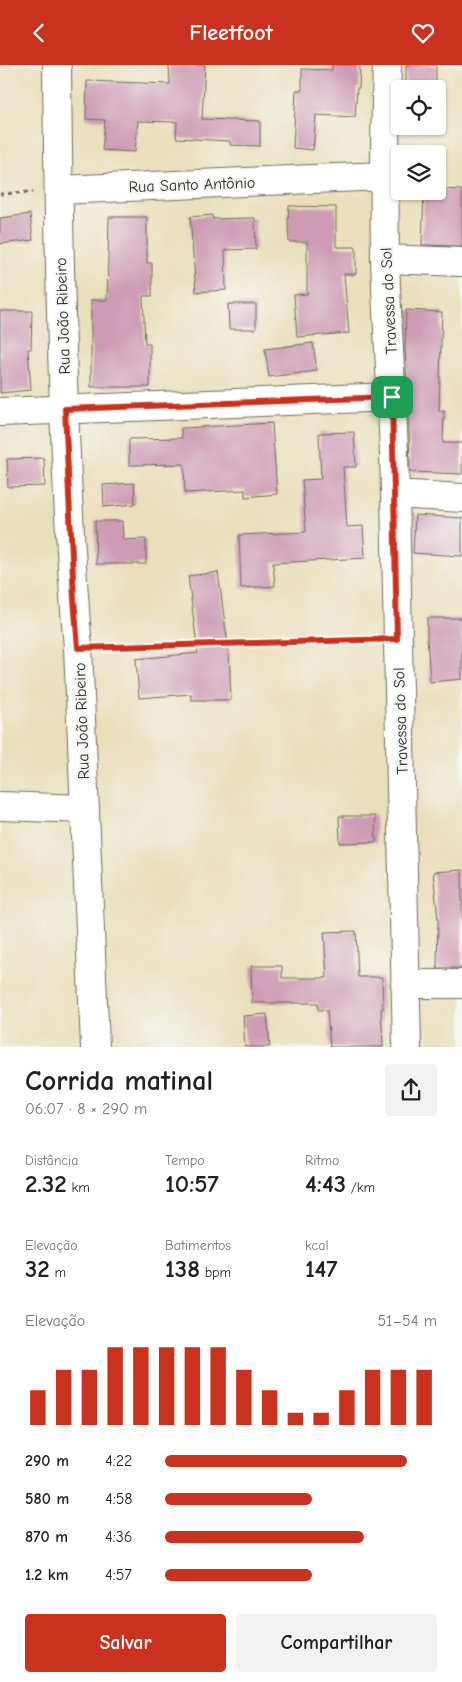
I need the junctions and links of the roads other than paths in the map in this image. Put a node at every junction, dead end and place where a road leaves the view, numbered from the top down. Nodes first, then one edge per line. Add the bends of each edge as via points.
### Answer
1 (57, 65) edge
2 (387, 65) edge
3 (384, 176) junction
4 (59, 190) junction
5 (385, 259) junction
6 (462, 262) edge
7 (392, 397) junction
8 (65, 409) junction
9 (0, 412) edge
10 (395, 494) junction
11 (462, 498) edge
12 (0, 806) edge
13 (85, 809) junction
14 (405, 984) junction
15 (462, 984) edge
16 (95, 1047) edge
17 (407, 1047) edge

1 - 4 street, Rua João Ribeiro
2 - 3 street, Travessa do Sol
3 - 4 street, Rua Santo Antônio
3 - 5 street, Travessa do Sol
4 - 8 street, Rua João Ribeiro
5 - 6 street
5 - 7 street, Travessa do Sol
7 - 8 street
7 - 10 street, Travessa do Sol
8 - 9 street
8 - 13 street, Rua João Ribeiro
10 - 11 street
10 - 14 street, Travessa do Sol
12 - 13 street
13 - 16 street, Rua João Ribeiro
14 - 15 street
14 - 17 street, Travessa do Sol

